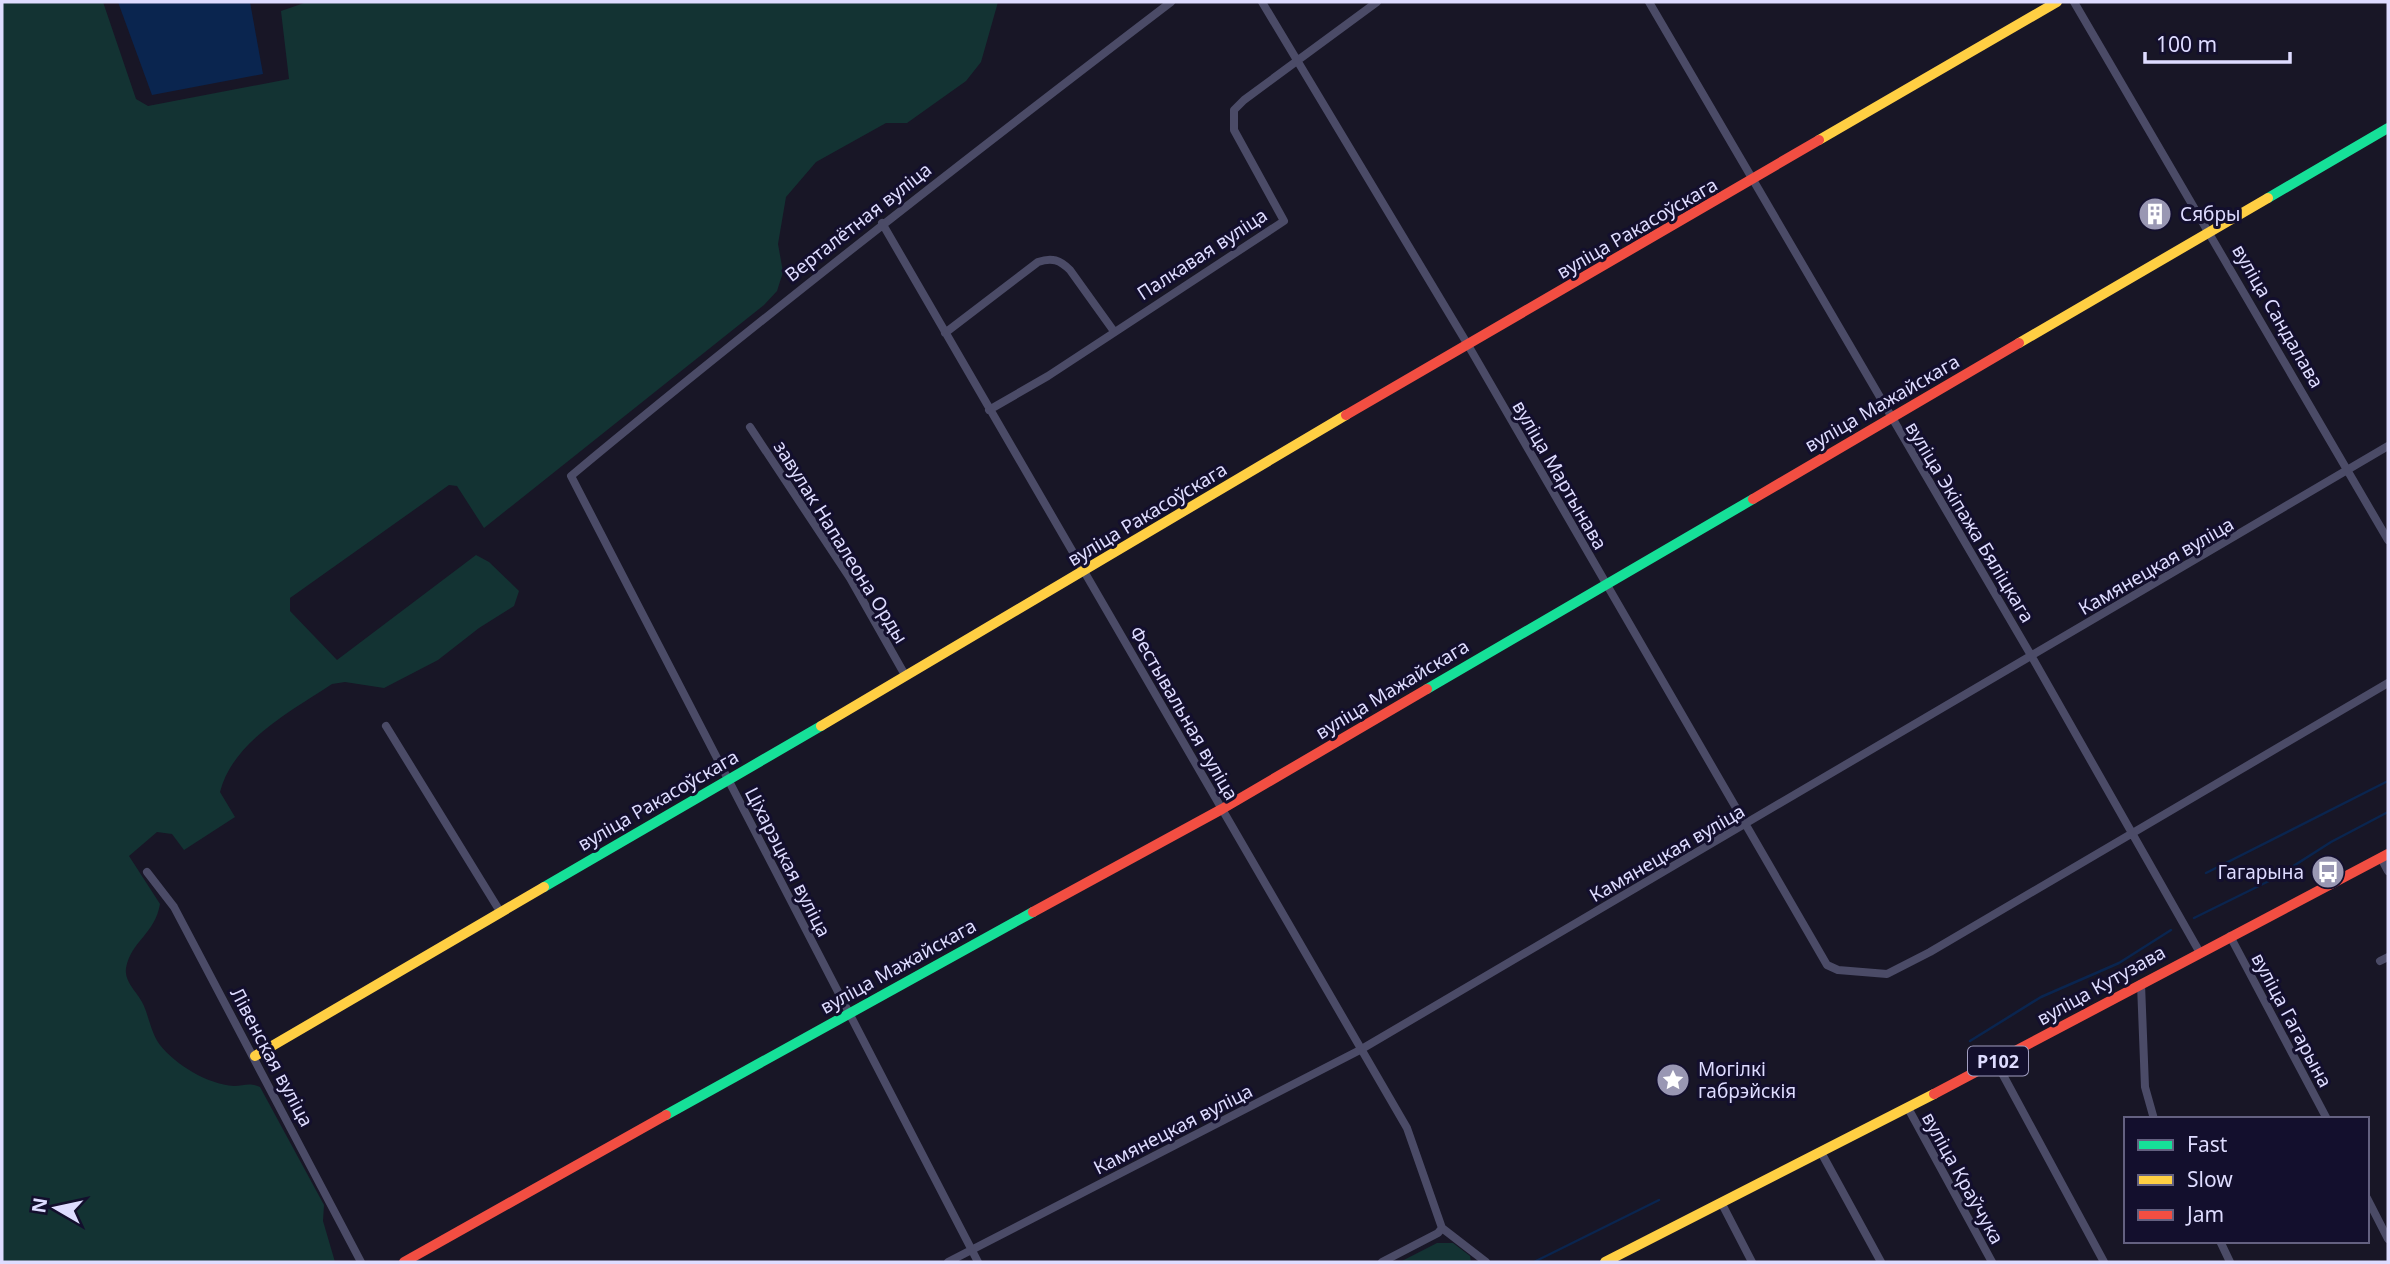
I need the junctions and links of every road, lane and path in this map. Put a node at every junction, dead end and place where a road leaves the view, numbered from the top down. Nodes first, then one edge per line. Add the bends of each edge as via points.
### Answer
1 (1171, 2) edge
2 (1262, 2) edge
3 (1377, 2) edge
4 (1649, 2) edge
5 (2057, 2) edge
6 (2074, 2) edge
7 (1298, 61) junction
8 (2388, 128) edge
9 (1752, 181) junction
10 (882, 223) junction
11 (2211, 232) junction
12 (1113, 330) junction
13 (945, 333) junction
14 (1468, 345) junction
15 (989, 410) junction
16 (1890, 419) junction
17 (750, 428) dead end
18 (2388, 446) edge
19 (2348, 469) junction
20 (571, 475) joint
21 (2388, 540) edge
22 (1084, 573) junction
23 (1604, 584) junction
24 (2032, 657) junction
25 (905, 675) junction
26 (2388, 682) edge
27 (386, 726) dead end
28 (728, 779) junction
29 (1222, 809) junction
30 (1745, 826) junction
31 (2132, 831) junction
32 (2385, 856) edge
33 (2388, 871) edge
34 (147, 872) dead end
35 (500, 913) junction
36 (2230, 936) junction
37 (2199, 951) junction
38 (2141, 984) junction
39 (849, 1013) junction
40 (1360, 1050) junction
41 (255, 1056) junction
42 (1996, 1062) junction
43 (1908, 1108) junction
44 (2153, 1117) edge
45 (2325, 1117) edge
46 (1822, 1154) junction
47 (2369, 1202) edge
48 (1722, 1204) junction
49 (1440, 1231) junction
50 (2388, 1239) edge
51 (2221, 1243) edge
52 (972, 1250) junction
53 (361, 1262) edge
54 (404, 1262) edge
55 (948, 1262) edge
56 (978, 1262) edge
57 (1382, 1262) edge
58 (1486, 1262) edge
59 (1605, 1262) edge
60 (1752, 1262) edge
61 (1881, 1262) edge
62 (1992, 1262) edge
63 (2104, 1262) edge
64 (2230, 1262) edge

1 - 10 street, Верталётная вуліца
2 - 7 street, вуліца Мартынава
3 - 7 street, Палкавая вуліца
4 - 9 street, вуліца Экіпажа Бяліцкага
5 - 9 street, вуліца Ракасоўскага
6 - 11 street, вуліца Сандалава
7 - 12 street, Палкавая вуліца via 1244,100 1232,119 1284,221
7 - 14 street, вуліца Мартынава
8 - 11 street, вуліца Мажайскага
9 - 14 street, вуліца Ракасоўскага
9 - 16 street, вуліца Экіпажа Бяліцкага
10 - 13 street, Фестывальная вуліца
10 - 20 street, Верталётная вуліца
11 - 16 street, вуліца Мажайскага
11 - 19 street, вуліца Сандалава
12 - 13 street via 1070,270 1052,259 1038,262
12 - 15 street, Палкавая вуліца
13 - 15 street, Фестывальная вуліца
14 - 22 street, вуліца Ракасоўскага
14 - 23 street, вуліца Мартынава
15 - 22 street, Фестывальная вуліца
16 - 23 street, вуліца Мажайскага
16 - 24 street, вуліца Экіпажа Бяліцкага
17 - 25 street, завулак Напалеона Орды via 849,578
18 - 19 street, Камянецкая вуліца
19 - 21 street, вуліца Сандалава
19 - 24 street, Камянецкая вуліца
20 - 28 street, Ціхарэцкая вуліца
22 - 25 street, вуліца Ракасоўскага
22 - 29 street, Фестывальная вуліца
23 - 29 street, вуліца Мажайскага
23 - 30 street, вуліца Мартынава
24 - 30 street, Камянецкая вуліца
24 - 31 street, вуліца Экіпажа Бяліцкага
25 - 28 street, вуліца Ракасоўскага
26 - 31 street
27 - 35 street
28 - 35 street, вуліца Ракасоўскага
28 - 39 street, Ціхарэцкая вуліца
29 - 39 street, вуліца Мажайскага
29 - 40 street, Фестывальная вуліца
30 - 31 street, вуліца Мартынава via 1827,965 1887,974
30 - 40 street, Камянецкая вуліца
31 - 37 street, вуліца Экіпажа Бяліцкага
32 - 33 street
32 - 36 street, вуліца Кутузава / Р102
34 - 41 street, Лівенская вуліца via 174,907
35 - 41 street, вуліца Ракасоўскага
36 - 37 street, вуліца Кутузава / Р102
36 - 45 street, вуліца Гагарына
37 - 38 street, вуліца Кутузава / Р102
38 - 42 street, вуліца Кутузава / Р102
38 - 44 street via 2145,1087
39 - 52 street, Ціхарэцкая вуліца
39 - 54 street, вуліца Мажайскага
40 - 49 street, Фестывальная вуліца via 1407,1128
40 - 52 street, Камянецкая вуліца
41 - 53 street, Лівенская вуліца
42 - 43 street, вуліца Кутузава / Р102
42 - 63 street
43 - 46 street, вуліца Кутузава / Р102
43 - 62 street, вуліца Краўчука
46 - 48 street, вуліца Кутузава / Р102
46 - 61 street
47 - 50 street
48 - 59 street, вуліца Кутузава / Р102
48 - 60 street
49 - 57 street
49 - 58 street
51 - 64 street
52 - 55 street, Камянецкая вуліца
52 - 56 street, Ціхарэцкая вуліца

